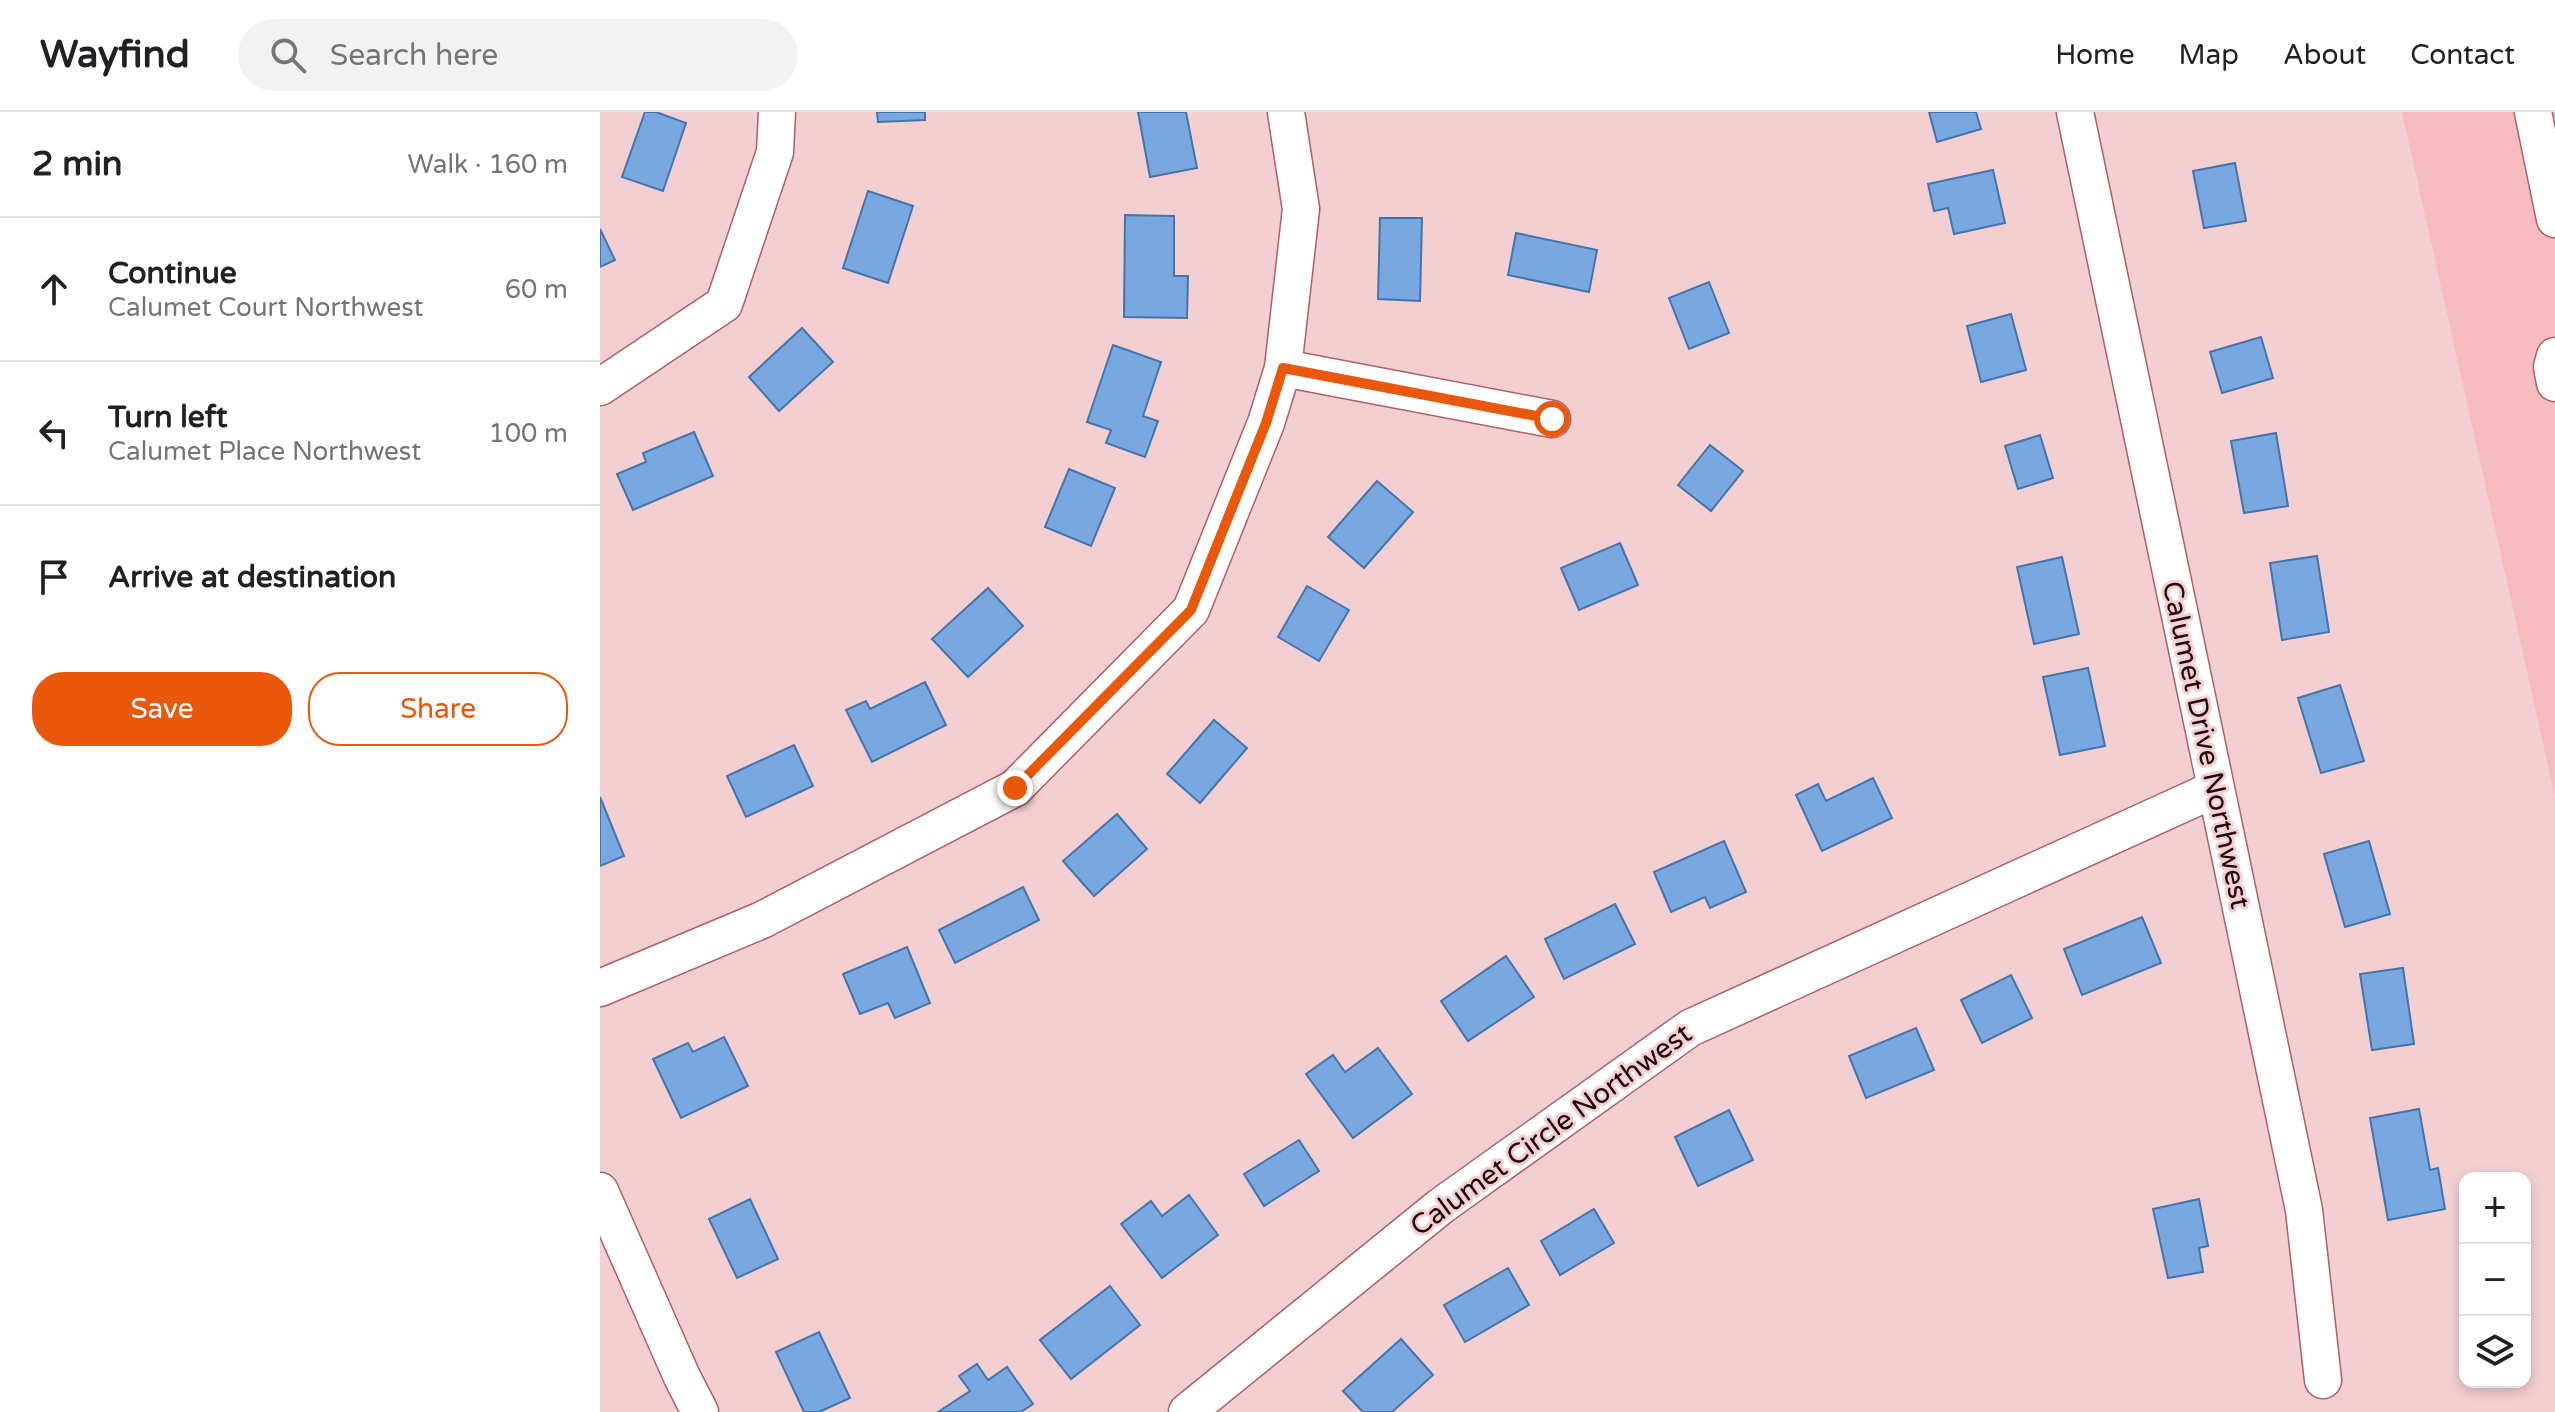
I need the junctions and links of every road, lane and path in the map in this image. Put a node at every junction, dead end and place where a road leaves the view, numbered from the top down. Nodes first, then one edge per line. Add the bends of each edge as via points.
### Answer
1 (777, 112) edge
2 (1286, 112) edge
3 (2075, 112) edge
4 (2533, 112) edge
5 (2555, 219) edge
6 (2555, 356) edge
7 (1283, 368) junction
8 (2555, 383) edge
9 (600, 387) edge
10 (1552, 419) dead end
11 (2215, 789) junction
12 (600, 988) edge
13 (600, 1191) edge
14 (2323, 1380) dead end
15 (700, 1412) edge
16 (1187, 1412) edge

1 - 9 street via 775,152 724,304
2 - 7 street via 1301,209
3 - 11 street, Calumet Drive Northwest
4 - 5 street
6 - 8 street
7 - 10 street
7 - 12 street via 1191,610 1015,788 762,920
11 - 14 street, Calumet Drive Northwest via 2304,1210
11 - 16 street, Calumet Circle Northwest via 1690,1028 1441,1206
13 - 15 street

